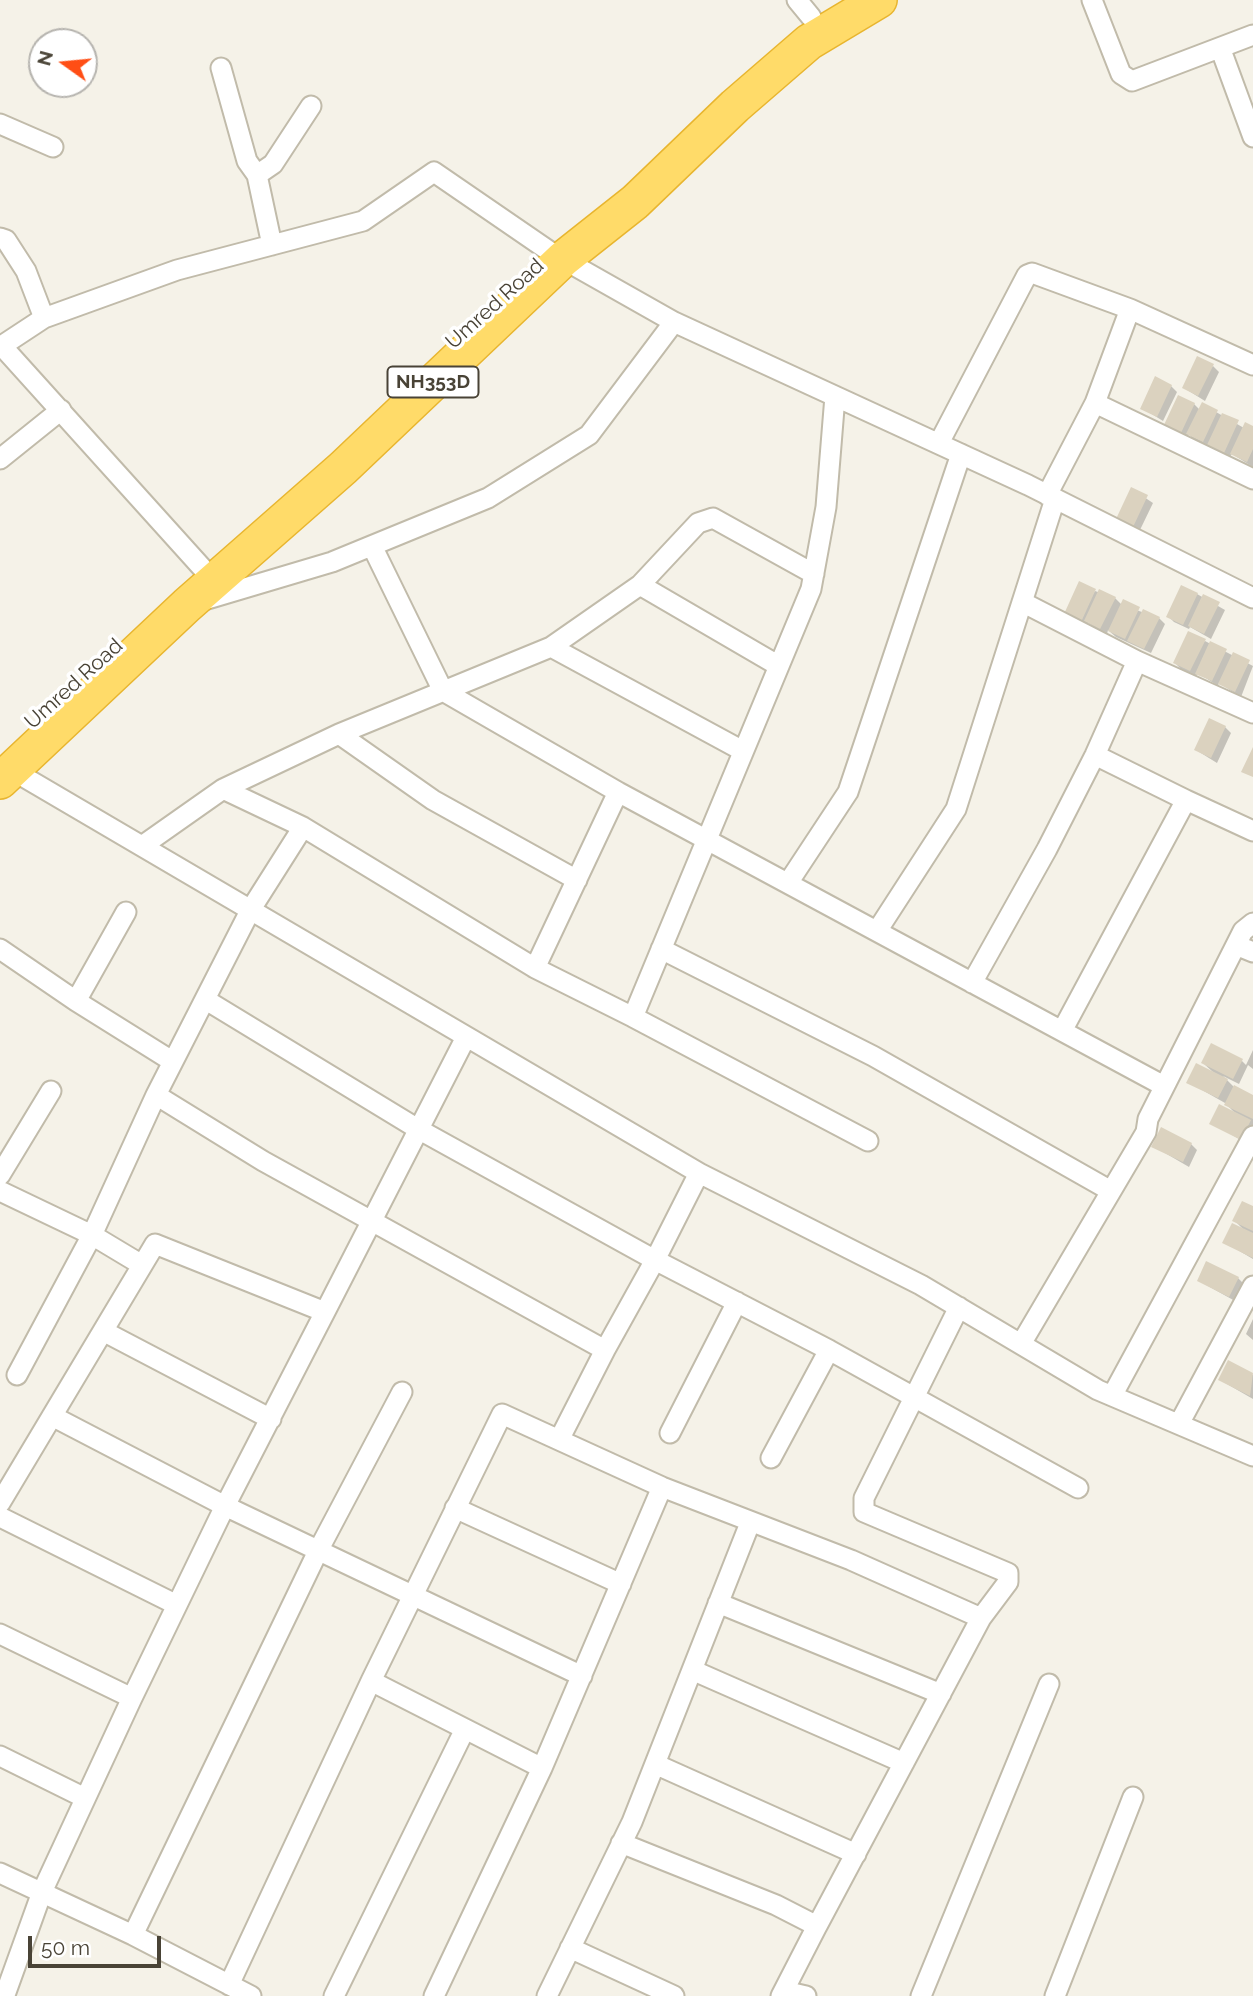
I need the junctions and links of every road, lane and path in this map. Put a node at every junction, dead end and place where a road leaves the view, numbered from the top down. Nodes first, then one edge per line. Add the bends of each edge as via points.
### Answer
1 (879, 0) edge
2 (1092, 0) edge
3 (814, 6) edge
4 (1253, 35) edge
5 (1221, 50) junction
6 (220, 68) dead end
7 (311, 106) dead end
8 (0, 124) edge
9 (1253, 136) edge
10 (52, 147) dead end
11 (257, 175) junction
12 (0, 238) edge
13 (272, 245) junction
14 (557, 256) junction
15 (1130, 309) junction
16 (44, 318) junction
17 (674, 322) junction
18 (1, 346) edge
19 (1253, 365) edge
20 (835, 396) junction
21 (1095, 403) junction
22 (61, 410) junction
23 (939, 443) junction
24 (961, 454) junction
25 (0, 459) edge
26 (1253, 479) edge
27 (1051, 497) junction
28 (372, 546) junction
29 (209, 573) junction
30 (814, 574) junction
31 (640, 585) junction
32 (1253, 598) edge
33 (181, 599) junction
34 (1022, 602) junction
35 (551, 647) junction
36 (1137, 660) junction
37 (779, 666) junction
38 (443, 691) junction
39 (1253, 713) edge
40 (339, 734) junction
41 (743, 751) junction
42 (1095, 755) junction
43 (4, 767) edge
44 (223, 789) junction
45 (618, 792) junction
46 (1186, 800) junction
47 (303, 827) junction
48 (1253, 831) edge
49 (707, 839) junction
50 (142, 846) junction
51 (577, 880) junction
52 (788, 883) junction
53 (251, 909) junction
54 (126, 912) dead end
55 (1253, 923) edge
56 (877, 931) junction
57 (0, 949) edge
58 (661, 949) junction
59 (1245, 949) edge
60 (535, 968) junction
61 (972, 982) junction
62 (205, 1000) junction
63 (76, 1001) junction
64 (633, 1017) junction
65 (1062, 1031) junction
66 (465, 1039) junction
67 (172, 1060) junction
68 (1164, 1086) junction
69 (51, 1091) dead end
70 (156, 1095) junction
71 (418, 1129) junction
72 (1253, 1136) edge
73 (868, 1141) dead end
74 (699, 1173) junction
75 (0, 1175) edge
76 (0, 1191) edge
77 (1111, 1191) junction
78 (372, 1219) junction
79 (92, 1235) junction
80 (655, 1260) junction
81 (142, 1265) junction
82 (1252, 1289) edge
83 (737, 1302) junction
84 (959, 1307) junction
85 (325, 1311) junction
86 (103, 1331) junction
87 (1021, 1344) junction
88 (605, 1350) junction
89 (829, 1350) junction
90 (17, 1375) dead end
91 (401, 1392) dead end
92 (1112, 1396) junction
93 (912, 1398) junction
94 (52, 1416) junction
95 (271, 1419) junction
96 (1180, 1424) junction
97 (670, 1433) dead end
98 (559, 1440) junction
99 (1253, 1456) edge
100 (771, 1458) dead end
101 (662, 1486) junction
102 (1078, 1488) dead end
103 (0, 1503) edge
104 (225, 1506) junction
105 (455, 1508) junction
106 (0, 1517) edge
107 (750, 1523) junction
108 (319, 1549) junction
109 (621, 1584) junction
110 (414, 1595) junction
111 (718, 1603) junction
112 (177, 1605) junction
113 (981, 1618) junction
114 (0, 1634) edge
115 (692, 1670) junction
116 (582, 1676) junction
117 (371, 1681) junction
118 (1049, 1684) dead end
119 (941, 1694) junction
120 (132, 1698) junction
121 (465, 1729) junction
122 (0, 1756) edge
123 (904, 1763) junction
124 (655, 1764) junction
125 (542, 1768) junction
126 (1133, 1797) dead end
127 (85, 1798) junction
128 (621, 1843) junction
129 (856, 1854) junction
130 (0, 1873) edge
131 (42, 1892) junction
132 (817, 1926) junction
133 (133, 1935) junction
134 (570, 1948) junction
135 (229, 1985) junction
136 (7, 1992) edge
137 (783, 1993) edge
138 (251, 1996) edge
139 (334, 1996) edge
140 (434, 1996) edge
141 (547, 1996) edge
142 (674, 1996) edge
143 (806, 1996) edge
144 (921, 1996) edge
145 (1055, 1996) edge

1 - 14 highway, NH353D via 809,42 635,202
2 - 5 street via 1126,79 1138,79
3 - 14 highway, Umred Road / NH353D
4 - 5 street
5 - 9 street
6 - 11 street via 247,161
7 - 11 street via 273,163
8 - 10 street
11 - 13 street
12 - 16 street via 26,271
13 - 14 street via 363,221 434,173
13 - 16 street via 177,270
14 - 17 street
14 - 29 highway, NH353D via 343,468
15 - 19 street
15 - 21 street
15 - 23 street via 1027,275
16 - 18 street
17 - 20 street
17 - 28 street via 589,435 488,498
18 - 22 street
20 - 23 street
20 - 30 street via 826,508
21 - 26 street
21 - 27 street
22 - 25 street
22 - 29 street
23 - 24 street
24 - 27 street
24 - 52 street via 848,792
27 - 32 street
27 - 34 street
28 - 33 street via 332,562
28 - 38 street
29 - 33 highway, NH353D
30 - 31 street via 713,518 698,523
30 - 37 street
31 - 35 street
31 - 37 street
33 - 43 highway, NH353D
34 - 36 street
34 - 56 street via 956,808
35 - 38 street
35 - 41 street
36 - 39 street
36 - 42 street
37 - 41 street
38 - 40 street
38 - 45 street
40 - 44 street
40 - 51 street via 433,800
41 - 49 street
42 - 46 street
42 - 61 street
43 - 50 street
44 - 47 street
44 - 50 street
45 - 49 street
45 - 51 street
46 - 48 street
46 - 65 street
47 - 53 street
47 - 60 street
49 - 52 street
49 - 58 street
50 - 53 street
51 - 60 street
52 - 56 street
53 - 62 street
53 - 66 street
54 - 63 street
55 - 59 street via 1243,931
56 - 61 street
57 - 63 street
58 - 64 street
58 - 77 street via 873,1056
59 - 68 street
60 - 64 street
61 - 65 street
62 - 67 street
62 - 71 street
63 - 67 street
64 - 73 street
65 - 68 street
66 - 71 street
66 - 74 street
67 - 70 street
68 - 77 street via 1146,1132
69 - 75 street
70 - 78 street via 263,1161
70 - 79 street
71 - 78 street
71 - 80 street
72 - 92 street
74 - 80 street
74 - 84 street
76 - 79 street
77 - 87 street
78 - 85 street
78 - 88 street
79 - 81 street
79 - 90 street
80 - 83 street
80 - 88 street
81 - 85 street via 155,1244
81 - 86 street
82 - 96 street
83 - 89 street
83 - 97 street
84 - 87 street
84 - 93 street
85 - 95 street
86 - 94 street
86 - 95 street
87 - 92 street
88 - 98 street
89 - 93 street
89 - 100 street
91 - 108 street
92 - 96 street
93 - 102 street
93 - 113 street via 864,1498 864,1512 1008,1573 1007,1582
94 - 103 street
94 - 104 street
95 - 104 street
96 - 99 street
98 - 101 street
98 - 105 street via 502,1415
101 - 107 street
101 - 109 street
104 - 108 street
104 - 112 street
105 - 109 street
105 - 110 street
106 - 112 street
107 - 111 street
107 - 113 street via 850,1560
108 - 110 street
108 - 133 street
109 - 116 street
110 - 116 street
110 - 117 street
111 - 115 street
111 - 119 street
112 - 120 street
113 - 119 street
114 - 120 street
115 - 123 street
115 - 124 street
116 - 125 street
117 - 121 street
117 - 135 street
118 - 144 street
119 - 123 street
120 - 127 street
121 - 125 street
121 - 139 street
122 - 127 street
123 - 129 street
124 - 128 street
124 - 129 street
125 - 140 street
126 - 145 street
127 - 131 street
128 - 132 street
128 - 134 street
129 - 132 street
130 - 131 street
131 - 133 street
131 - 136 street
132 - 137 street
133 - 135 street
134 - 141 street
134 - 142 street
135 - 138 street
137 - 143 street

